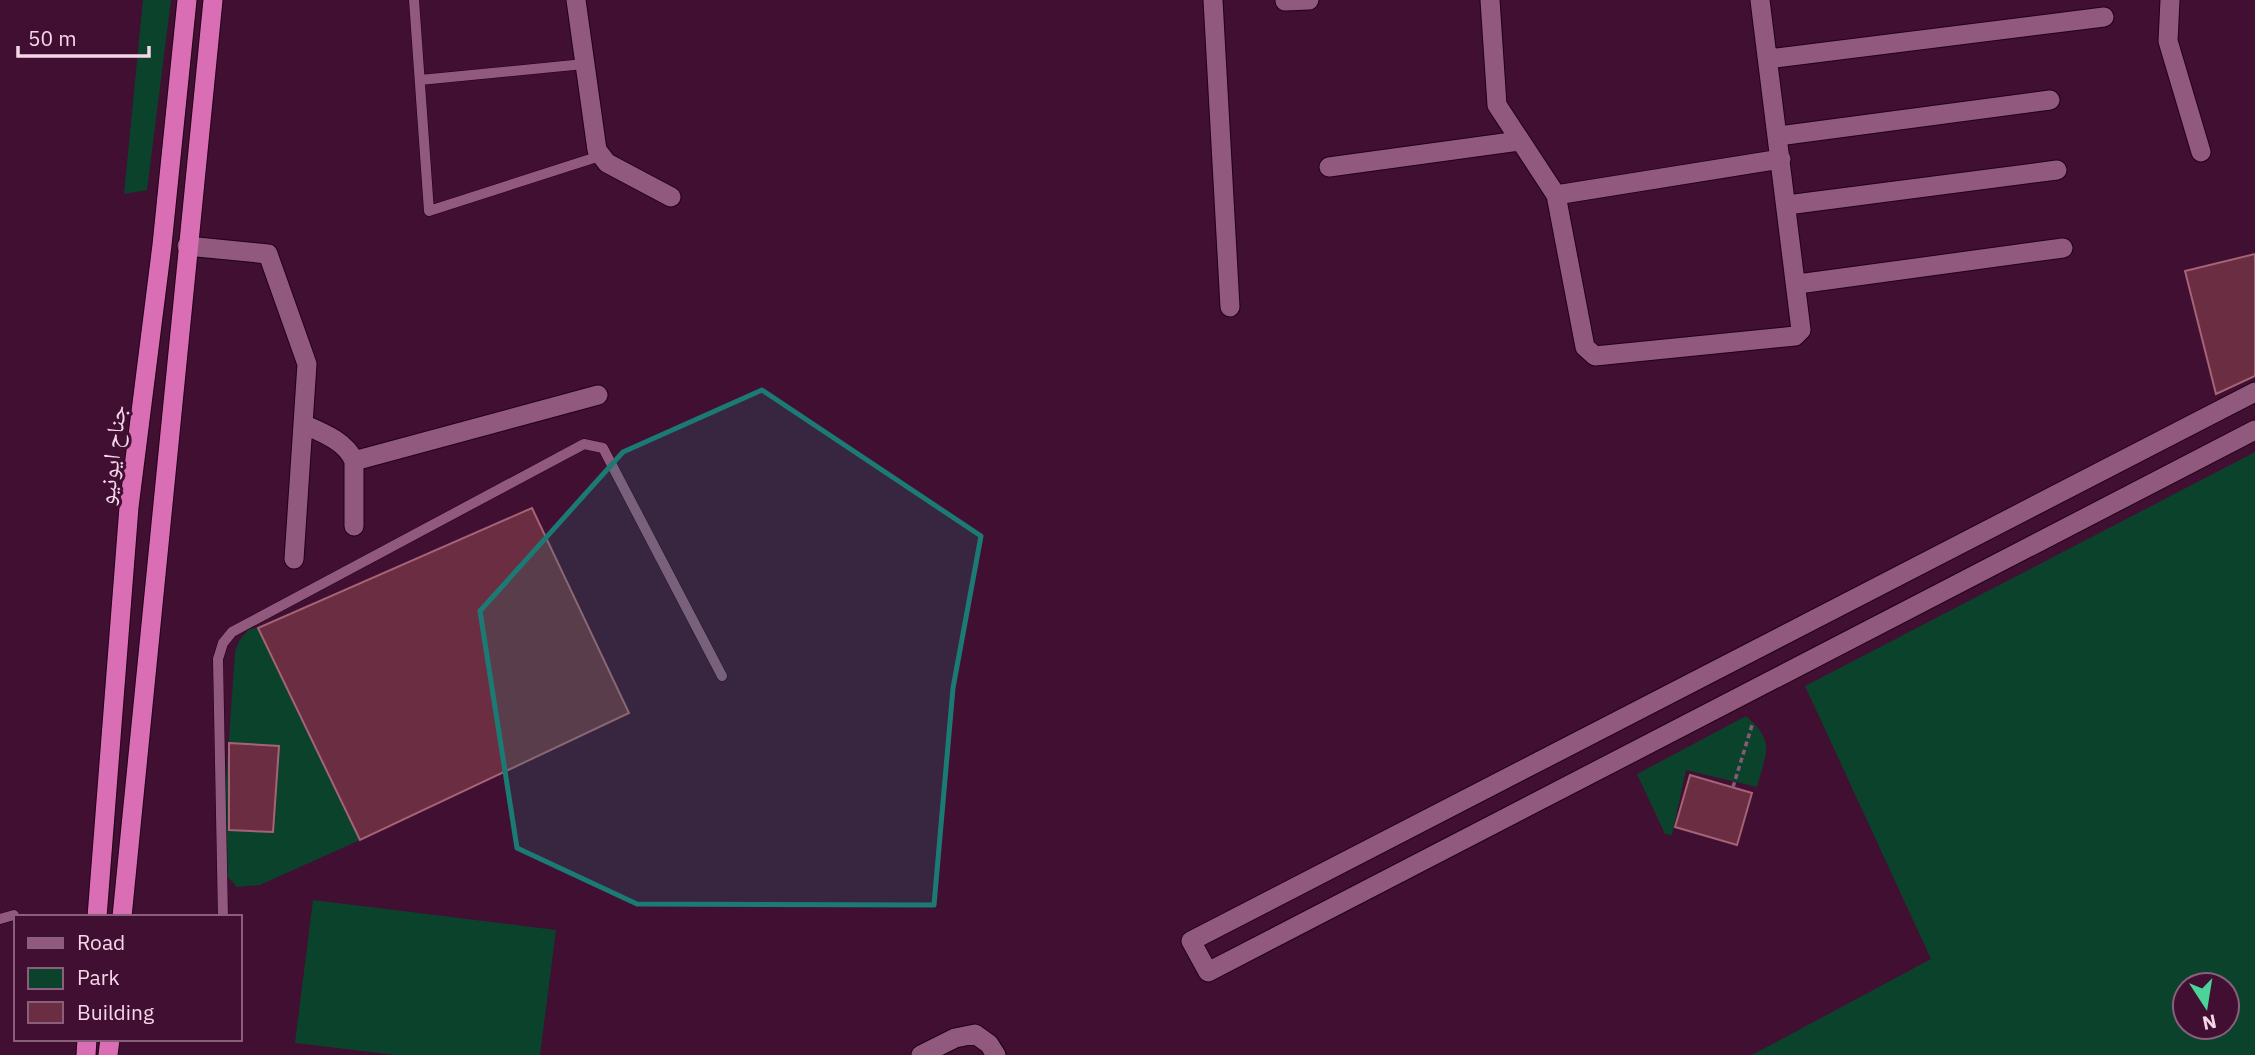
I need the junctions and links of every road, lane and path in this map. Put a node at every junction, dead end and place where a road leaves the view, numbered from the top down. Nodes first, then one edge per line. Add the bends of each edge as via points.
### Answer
1 (187, 0) edge
2 (213, 0) edge
3 (414, 0) edge
4 (576, 0) edge
5 (1213, 0) edge
6 (1309, 0) edge
7 (1490, 0) edge
8 (1760, 0) edge
9 (2171, 0) edge
10 (1285, 1) edge
11 (2104, 18) dead end
12 (1768, 59) junction
13 (584, 64) junction
14 (420, 80) junction
15 (2050, 100) dead end
16 (1778, 136) junction
17 (1519, 141) junction
18 (2201, 152) dead end
19 (600, 156) junction
20 (1781, 159) junction
21 (1329, 167) dead end
22 (2057, 170) dead end
23 (1556, 195) junction
24 (671, 197) dead end
25 (1787, 205) junction
26 (2063, 247) dead end
27 (187, 253) junction
28 (161, 258) junction
29 (1798, 284) junction
30 (1230, 307) dead end
31 (2255, 392) edge
32 (598, 395) dead end
33 (303, 424) junction
34 (2255, 430) edge
35 (354, 461) junction
36 (354, 526) dead end
37 (1947, 551) junction
38 (293, 559) dead end
39 (1963, 581) junction
40 (722, 676) dead end
41 (1753, 722) dead end
42 (1733, 787) dead end
43 (1432, 818) junction
44 (1448, 848) junction
45 (14, 915) dead end
46 (97, 915) edge
47 (122, 915) edge
48 (223, 915) edge
49 (0, 919) edge
50 (921, 1055) edge
51 (996, 1055) edge

1 - 28 highway, جناح ایونیو
2 - 27 highway
3 - 14 lane
4 - 13 street
5 - 30 street
6 - 10 street
7 - 17 street via 1497,105
8 - 12 street
9 - 18 street via 2170,51
11 - 12 street
12 - 16 street
13 - 14 lane
13 - 19 street via 594,142
14 - 19 lane via 429,211
15 - 16 street
16 - 20 street
17 - 21 street
17 - 23 street
19 - 24 street
20 - 23 street
20 - 25 street
22 - 25 street
23 - 29 street via 1589,354 1795,336 1801,330
25 - 29 street
26 - 29 street
27 - 28 highway
27 - 33 street via 268,254 307,364
27 - 47 highway
28 - 46 highway, جناح ایونیو via 129,506
31 - 37 street
32 - 35 street
33 - 35 street via 332,438
33 - 38 street
34 - 39 street
35 - 36 street
37 - 39 street
37 - 43 street
39 - 44 street
40 - 48 lane via 603,447 584,444 232,632 223,643 218,659
41 - 42 path
43 - 44 street
43 - 44 street via 1191,941 1208,972
45 - 49 lane
50 - 51 street via 955,1038 975,1034

